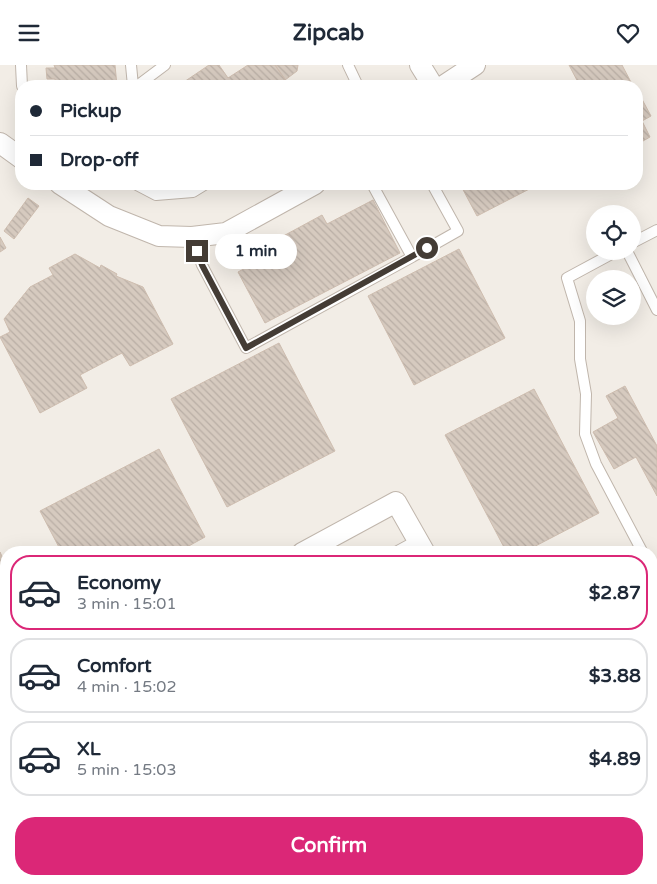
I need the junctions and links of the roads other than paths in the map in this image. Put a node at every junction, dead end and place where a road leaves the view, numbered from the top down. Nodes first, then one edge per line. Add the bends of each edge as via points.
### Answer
1 (21, 65) edge
2 (131, 65) edge
3 (165, 65) edge
4 (348, 65) edge
5 (420, 65) edge
6 (475, 65) edge
7 (22, 80) edge
8 (132, 80) edge
9 (145, 80) edge
10 (355, 80) edge
11 (429, 80) edge
12 (452, 80) edge
13 (0, 143) edge
14 (15, 154) edge
15 (72, 190) edge
16 (147, 190) edge
17 (196, 190) edge
18 (303, 190) edge
19 (375, 190) edge
20 (435, 190) edge
21 (657, 230) edge
22 (192, 237) junction
23 (641, 238) edge
24 (412, 257) junction
25 (600, 260) edge
26 (632, 260) edge
27 (656, 305) edge
28 (315, 546) edge
29 (421, 546) edge
30 (639, 546) edge

1 - 7 lane
2 - 8 lane
3 - 9 lane
4 - 10 lane
5 - 11 street
6 - 12 street
13 - 14 street
15 - 22 street via 108,216 159,236
16 - 17 lane via 156,195
18 - 22 street via 226,233
19 - 24 lane
20 - 24 lane via 458,231
21 - 23 lane
22 - 24 lane via 202,265 246,348
25 - 30 lane via 567,278 580,321 586,434 596,464
26 - 27 lane
28 - 29 street via 396,502

